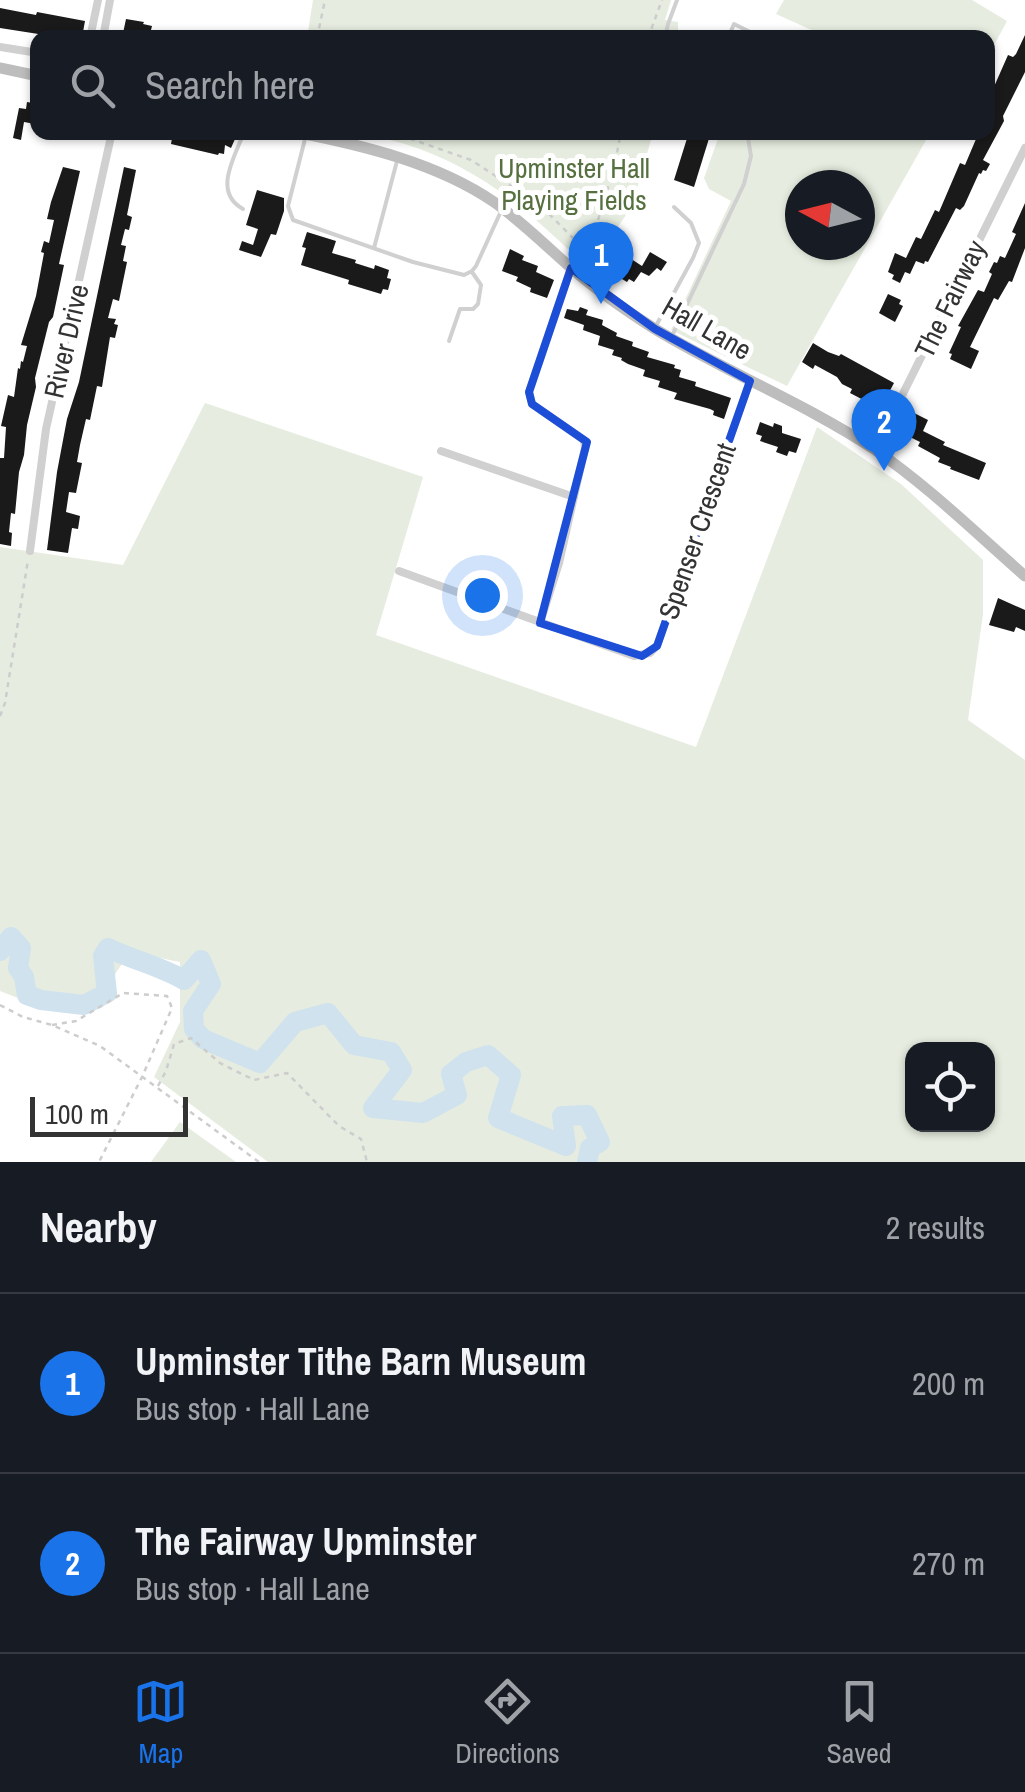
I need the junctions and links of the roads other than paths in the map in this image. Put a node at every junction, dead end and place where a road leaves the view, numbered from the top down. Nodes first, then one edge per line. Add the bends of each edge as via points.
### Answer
1 (98, 0) edge
2 (110, 0) edge
3 (677, 0) edge
4 (92, 30) edge
5 (104, 30) edge
6 (667, 30) edge
7 (0, 47) edge
8 (30, 52) edge
9 (0, 68) edge
10 (30, 74) edge
11 (110, 140) edge
12 (241, 140) edge
13 (300, 140) edge
14 (324, 140) edge
15 (748, 140) edge
16 (1025, 148) edge
17 (398, 159) junction
18 (674, 206) dead end
19 (502, 208) junction
20 (243, 209) dead end
21 (374, 248) junction
22 (571, 268) junction
23 (472, 272) junction
24 (655, 328) junction
25 (671, 338) junction
26 (448, 342) dead end
27 (750, 381) junction
28 (875, 450) junction
29 (441, 451) dead end
30 (574, 497) junction
31 (30, 551) road end
32 (399, 571) dead end
33 (1025, 576) edge
34 (540, 624) junction

1 - 4 street
2 - 5 street
3 - 6 lane
7 - 8 street
9 - 10 street
11 - 31 street, River Drive via 46,429
12 - 20 lane via 226,184 232,203
13 - 21 lane via 288,206 294,220
14 - 17 street, Hall Lane
15 - 25 lane via 744,184
16 - 28 street, The Fairway
17 - 19 street, Hall Lane via 449,176
17 - 21 lane
18 - 24 lane via 699,242
19 - 22 street, Hall Lane
19 - 23 lane
21 - 23 lane
22 - 24 street, Hall Lane
22 - 30 street via 529,392 532,404 584,440
23 - 26 lane via 480,285 478,304 460,309
24 - 25 street, Hall Lane
25 - 27 street, Hall Lane
27 - 28 street, Hall Lane
27 - 34 street, Spenser Crescent via 657,646 634,656
28 - 33 street, Hall Lane
29 - 30 street
30 - 34 street
32 - 34 street, Spenser Crescent

